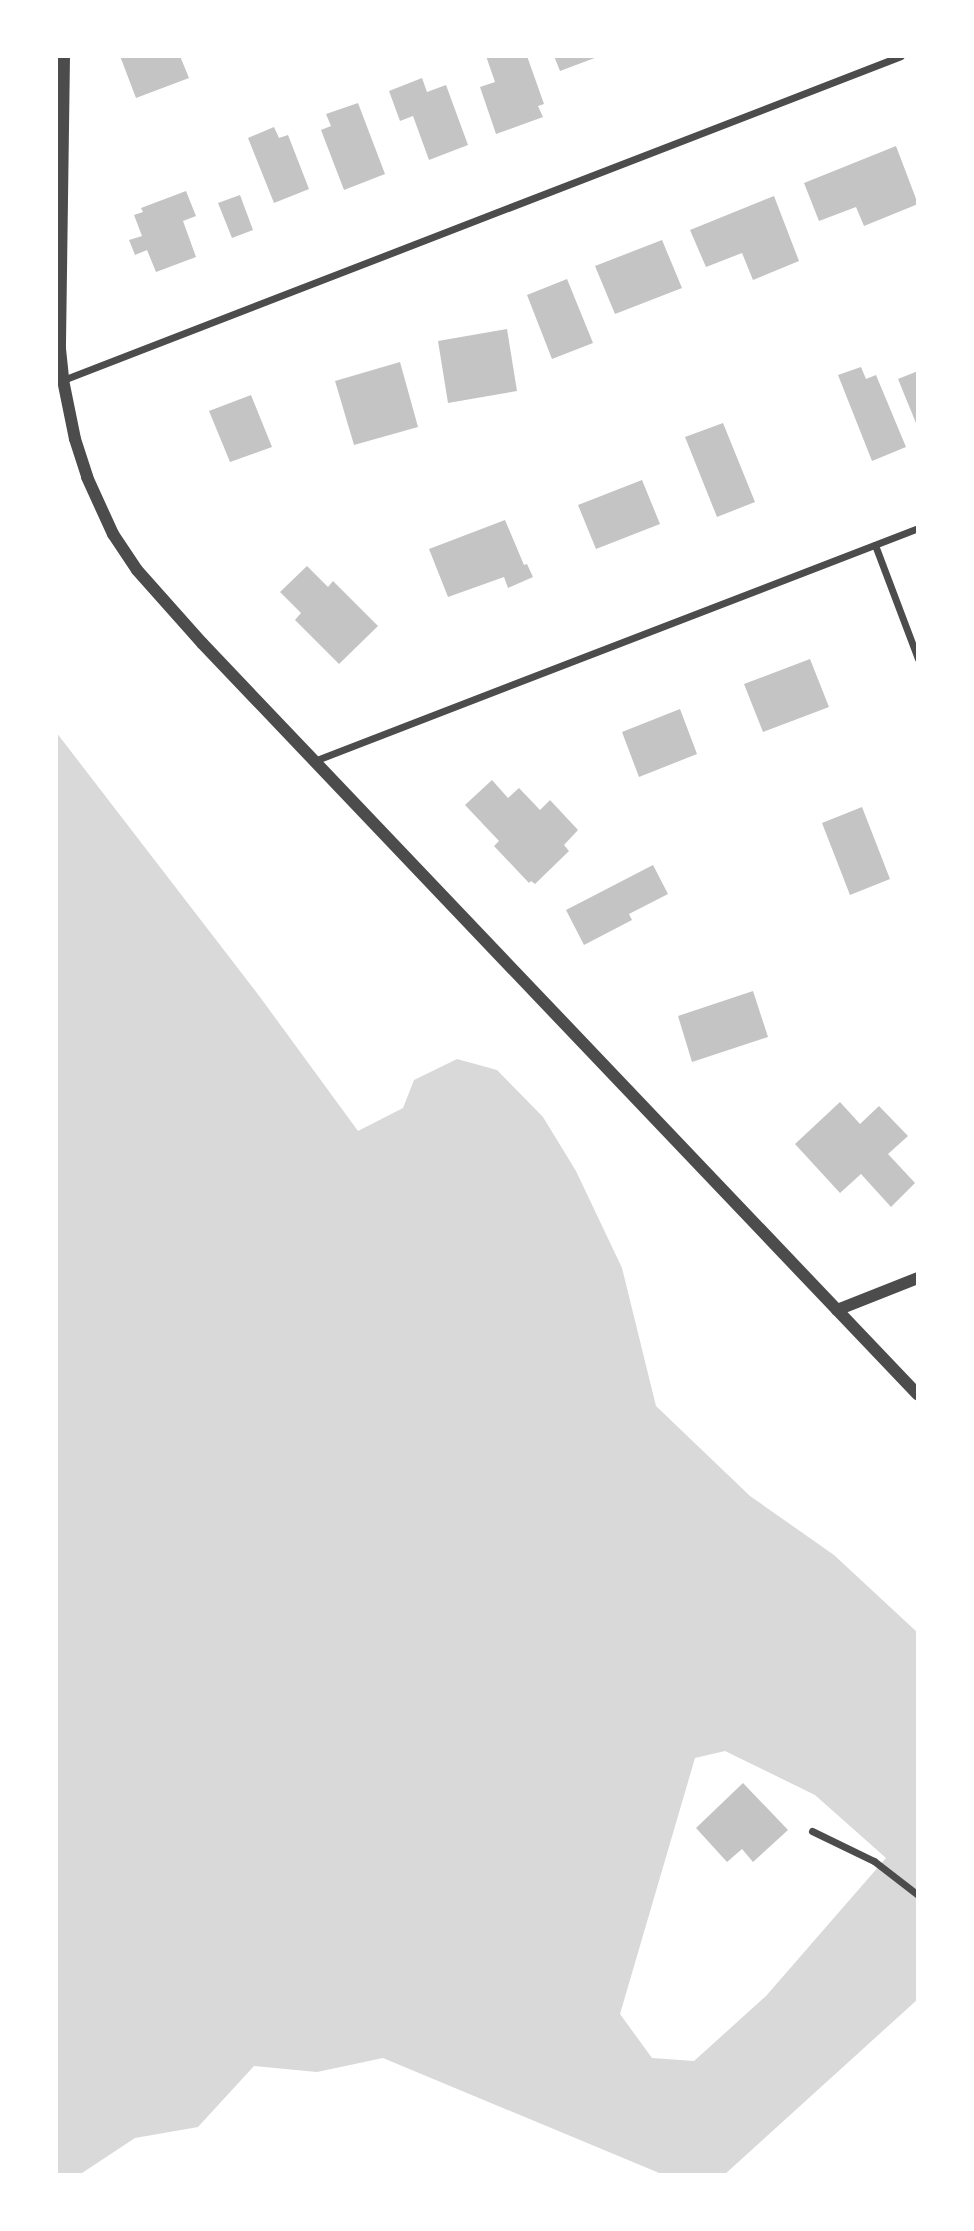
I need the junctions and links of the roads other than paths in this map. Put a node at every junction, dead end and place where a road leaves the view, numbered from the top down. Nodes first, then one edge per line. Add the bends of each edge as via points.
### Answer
1 (64, 56) edge
2 (901, 56) edge
3 (63, 380) junction
4 (918, 528) edge
5 (875, 545) junction
6 (918, 659) edge
7 (313, 761) junction
8 (918, 1278) edge
9 (838, 1310) junction
10 (918, 1395) edge
11 (812, 1831) dead end
12 (918, 1895) edge

1 - 3 street
2 - 3 street
3 - 7 street via 87,477 113,534 202,643
4 - 5 street
5 - 6 street
5 - 7 street
7 - 9 street
8 - 9 street
9 - 10 street
11 - 12 street via 874,1861

